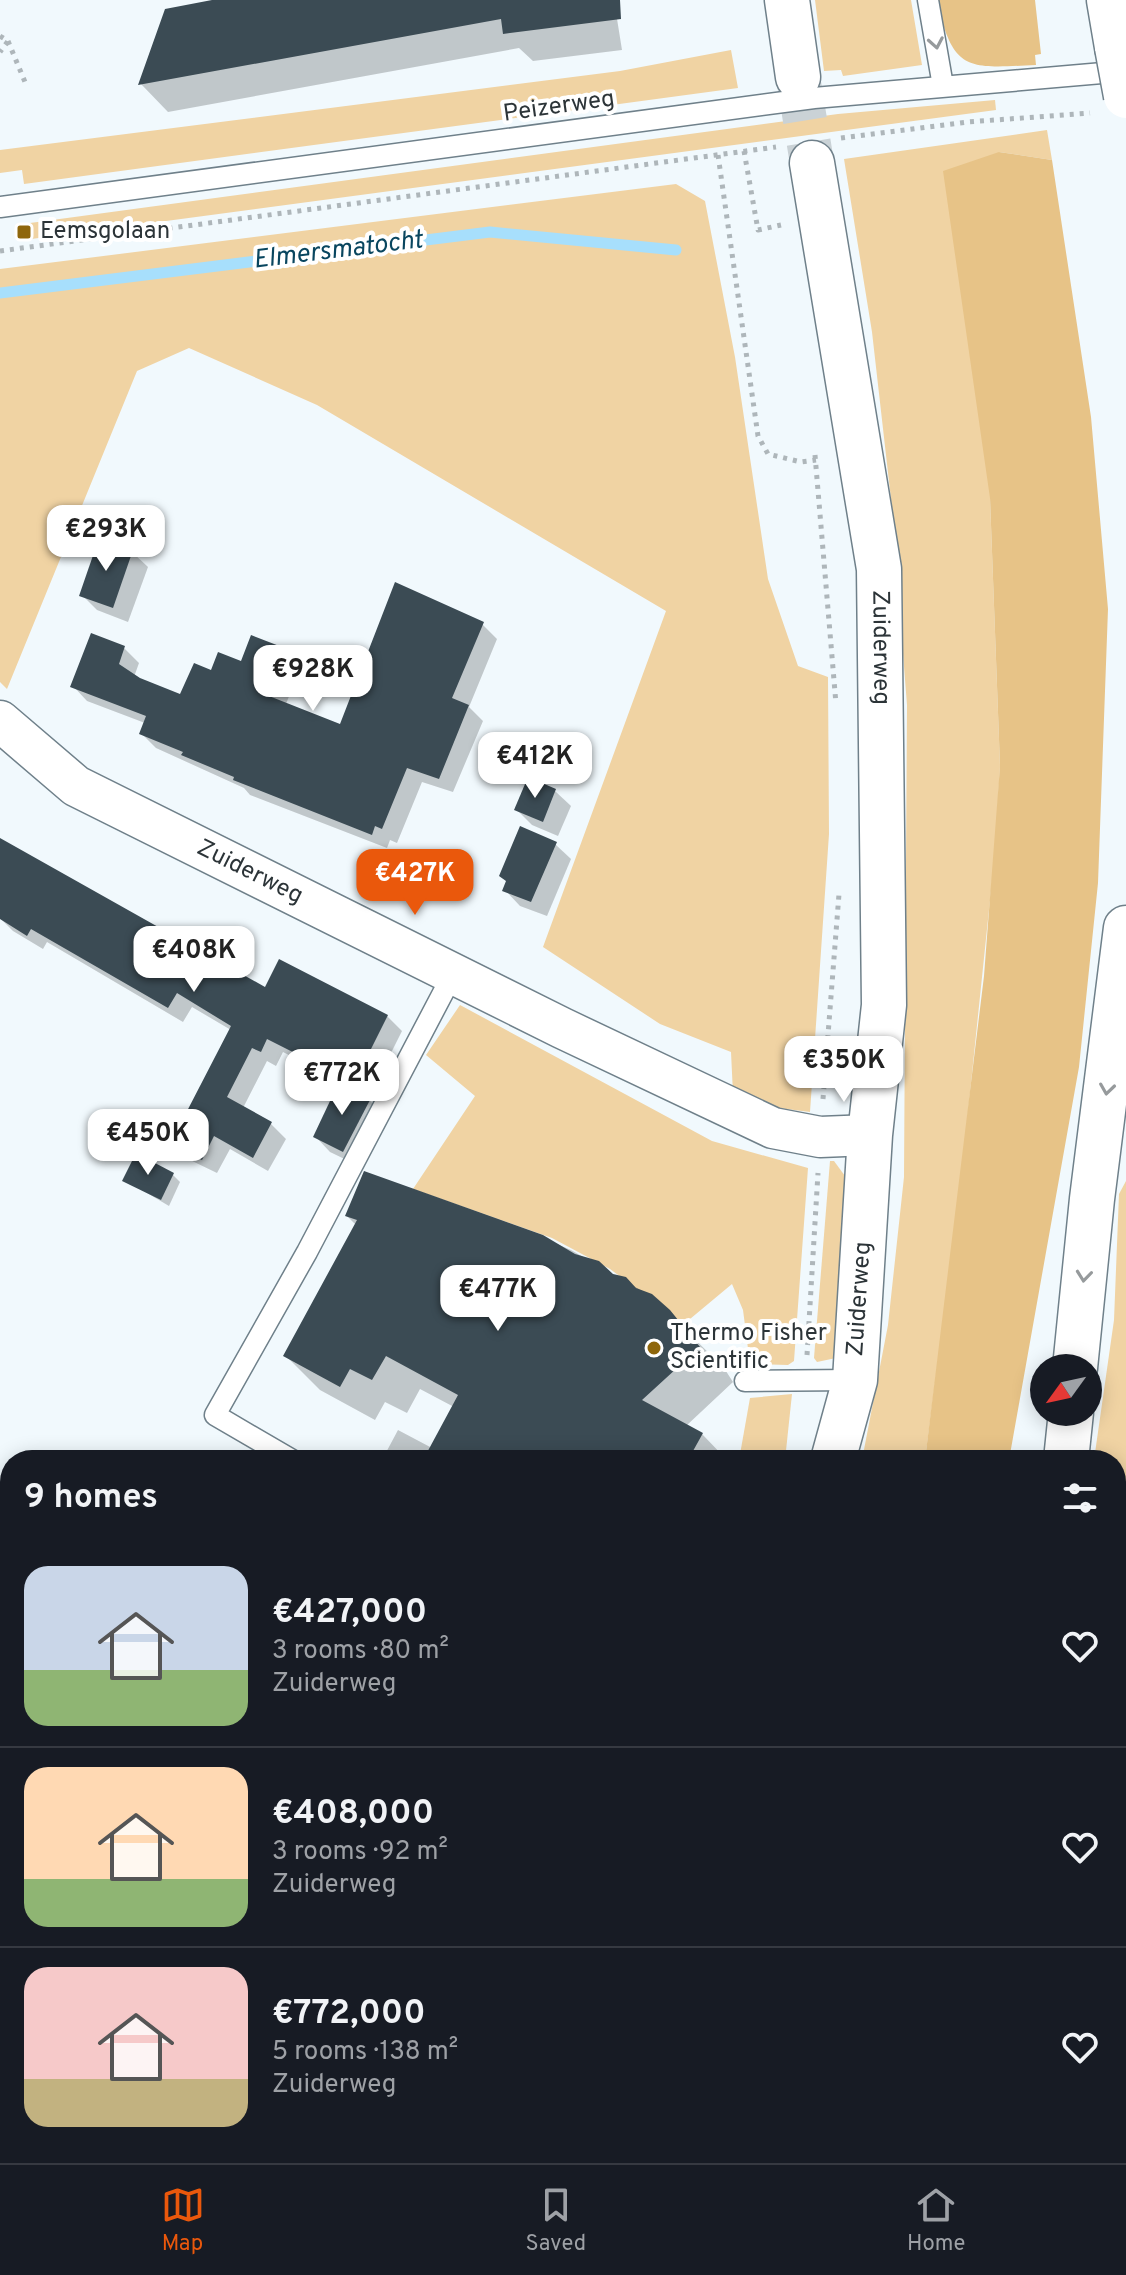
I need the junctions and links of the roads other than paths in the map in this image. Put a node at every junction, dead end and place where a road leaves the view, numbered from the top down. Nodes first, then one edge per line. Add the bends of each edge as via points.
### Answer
1 (787, 0) edge
2 (928, 0) edge
3 (1109, 0) edge
4 (1122, 59) edge
5 (798, 77) tunnel mouth
6 (943, 86) junction
7 (1111, 104) edge
8 (812, 163) tunnel mouth
9 (0, 207) edge
10 (0, 721) edge
11 (1126, 928) edge
12 (454, 972) junction
13 (870, 1135) junction
14 (1076, 1354) edge
15 (855, 1380) junction
16 (745, 1381) dead end
17 (1070, 1426) edge
18 (275, 1450) edge
19 (836, 1450) edge
20 (1067, 1450) edge

1 - 5 main road
2 -> 6 lane
3 - 4 main road
4 - 6 lane, Peizerweg
4 - 7 main road, bridge
6 - 9 lane, Peizerweg via 814,98
8 - 13 main road, Zuiderweg via 879,569 884,1005
10 - 12 street, Zuiderweg via 76,786
11 -> 14 main road
12 - 13 street, Zuiderweg via 773,1128 820,1137
12 - 18 lane via 215,1415
13 - 15 main road, Zuiderweg
15 - 16 lane
15 - 19 main road, Zuiderweg
17 - 20 main road

